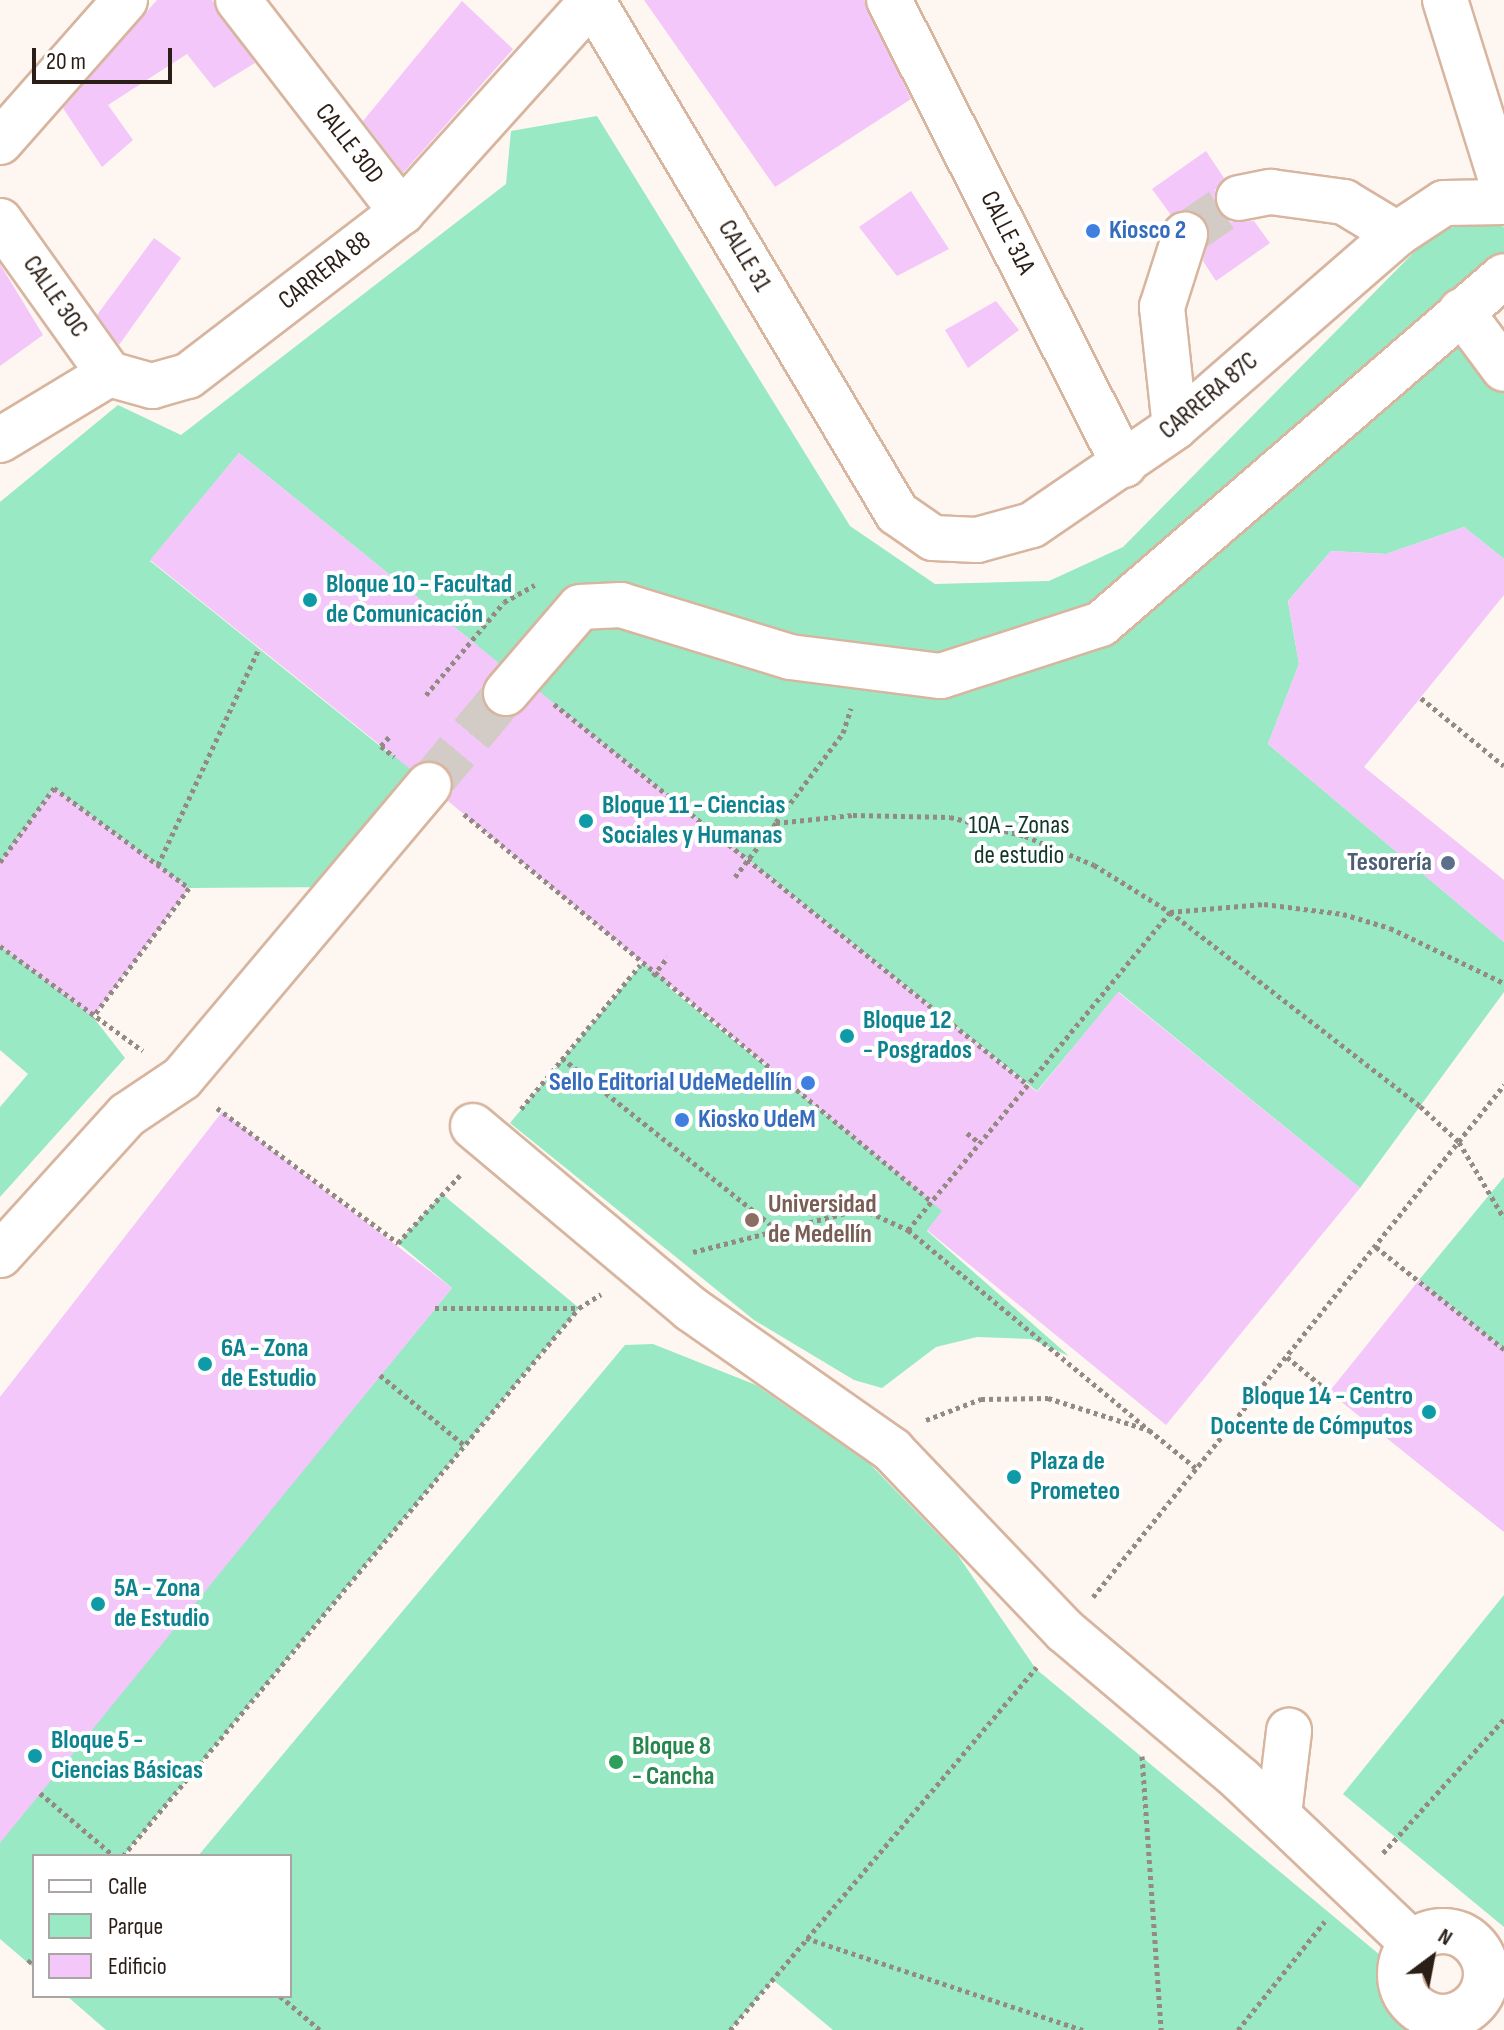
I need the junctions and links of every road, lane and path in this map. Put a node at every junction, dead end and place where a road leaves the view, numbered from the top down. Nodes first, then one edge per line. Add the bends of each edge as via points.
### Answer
1 (125, 0) edge
2 (238, 0) edge
3 (592, 0) edge
4 (889, 0) edge
5 (1445, 0) edge
6 (0, 142) edge
7 (1504, 190) edge
8 (1239, 198) tunnel mouth
9 (1504, 202) edge
10 (402, 212) junction
11 (0, 221) edge
12 (1397, 234) junction
13 (1185, 235) tunnel mouth
14 (1504, 276) edge
15 (1461, 311) junction
16 (1504, 369) edge
17 (109, 374) junction
18 (1175, 427) junction
19 (0, 440) edge
20 (1124, 465) junction
21 (897, 513) joint
22 (259, 648) dead end
23 (825, 661) junction
24 (514, 684) joint
25 (1421, 698) dead end
26 (389, 737) dead end
27 (1504, 766) edge
28 (429, 785) junction
29 (776, 823) junction
30 (747, 860) junction
31 (0, 862) edge
32 (158, 865) dead end
33 (735, 877) dead end
34 (1170, 912) junction
35 (0, 946) edge
36 (668, 957) dead end
37 (653, 976) junction
38 (1504, 983) edge
39 (93, 1017) junction
40 (562, 1058) dead end
41 (182, 1078) junction
42 (1027, 1084) junction
43 (1504, 1085) edge
44 (473, 1126) dead end
45 (967, 1133) dead end
46 (1459, 1142) junction
47 (980, 1143) junction
48 (931, 1201) junction
49 (1504, 1218) edge
50 (908, 1230) junction
51 (780, 1232) junction
52 (398, 1243) dead end
53 (1376, 1247) junction
54 (686, 1253) dead end
55 (0, 1255) edge
56 (642, 1270) junction
57 (435, 1308) dead end
58 (579, 1308) junction
59 (1504, 1349) edge
60 (1287, 1357) junction
61 (380, 1375) dead end
62 (1329, 1392) dead end
63 (1149, 1430) junction
64 (464, 1445) junction
65 (892, 1450) junction
66 (1196, 1468) junction
67 (1065, 1631) junction
68 (1036, 1669) dead end
69 (1289, 1731) dead end
70 (1142, 1756) dead end
71 (40, 1793) dead end
72 (1279, 1814) junction
73 (112, 1854) edge
74 (125, 1854) edge
75 (806, 1938) junction
76 (1412, 1943) junction
77 (1504, 1951) edge
78 (32, 1959) edge
79 (28, 1963) dead end
80 (282, 1998) edge
81 (1471, 2012) edge
82 (320, 2030) edge
83 (730, 2030) edge
84 (1083, 2030) edge
85 (1161, 2030) edge

1 - 6 street
2 - 10 street, CALLE 30D
3 - 10 street, CARRERA 88
3 - 21 street, CALLE 31
4 - 20 street, CALLE 31A
5 - 7 street
8 - 12 street via 1271,192 1344,202
9 - 12 street, CARRERA 87C via 1444,203
10 - 17 street, CARRERA 88 via 188,376 152,386
11 - 17 street, CALLE 30C
12 - 18 street, CARRERA 87C
13 - 18 street via 1162,307
14 - 15 street
15 - 16 street
15 - 23 street via 1101,624 941,676
17 - 19 street
18 - 20 street, CARRERA 87C
20 - 21 street, CARRERA 87C via 1032,525 977,540 933,538
22 - 32 path
23 - 24 street via 746,645 621,605 580,607
23 - 29 path via 851,706 850,719
24 - 30 path
25 - 27 path
26 - 28 path via 381,746
28 - 37 path
28 - 41 street
29 - 30 path
29 - 34 path via 853,815 950,817 1080,859
30 - 33 path
30 - 42 path
31 - 39 path via 54,788 189,888
34 - 38 path via 1264,904 1343,914 1390,928
34 - 42 path
34 - 46 path
35 - 39 path
36 - 37 path
37 - 48 path
39 - 41 path
40 - 51 path
41 - 52 path
41 - 55 street via 127,1115
42 - 47 path
43 - 46 path
44 - 56 street
45 - 47 path
46 - 49 path
46 - 53 path
47 - 48 path
48 - 50 path
50 - 51 path via 862,1209
50 - 63 path
51 - 54 path
53 - 59 path
53 - 60 path
56 - 58 path
56 - 65 street
57 - 58 path
58 - 64 path
60 - 62 path
60 - 66 path
61 - 64 path
63 - 65 path via 1017,1395 926,1419
63 - 66 path
64 - 74 path
65 - 67 street
66 - 67 path
67 - 72 street
68 - 75 path
69 - 72 street
70 - 85 path
71 - 73 path
72 - 76 street
75 - 83 path
75 - 84 path
76 - 81 street via 1400,1983 1414,2006
76 - 81 street via 1438,1931 1467,1937 1485,1960
77 - 81 path
78 - 79 path
80 - 82 path

